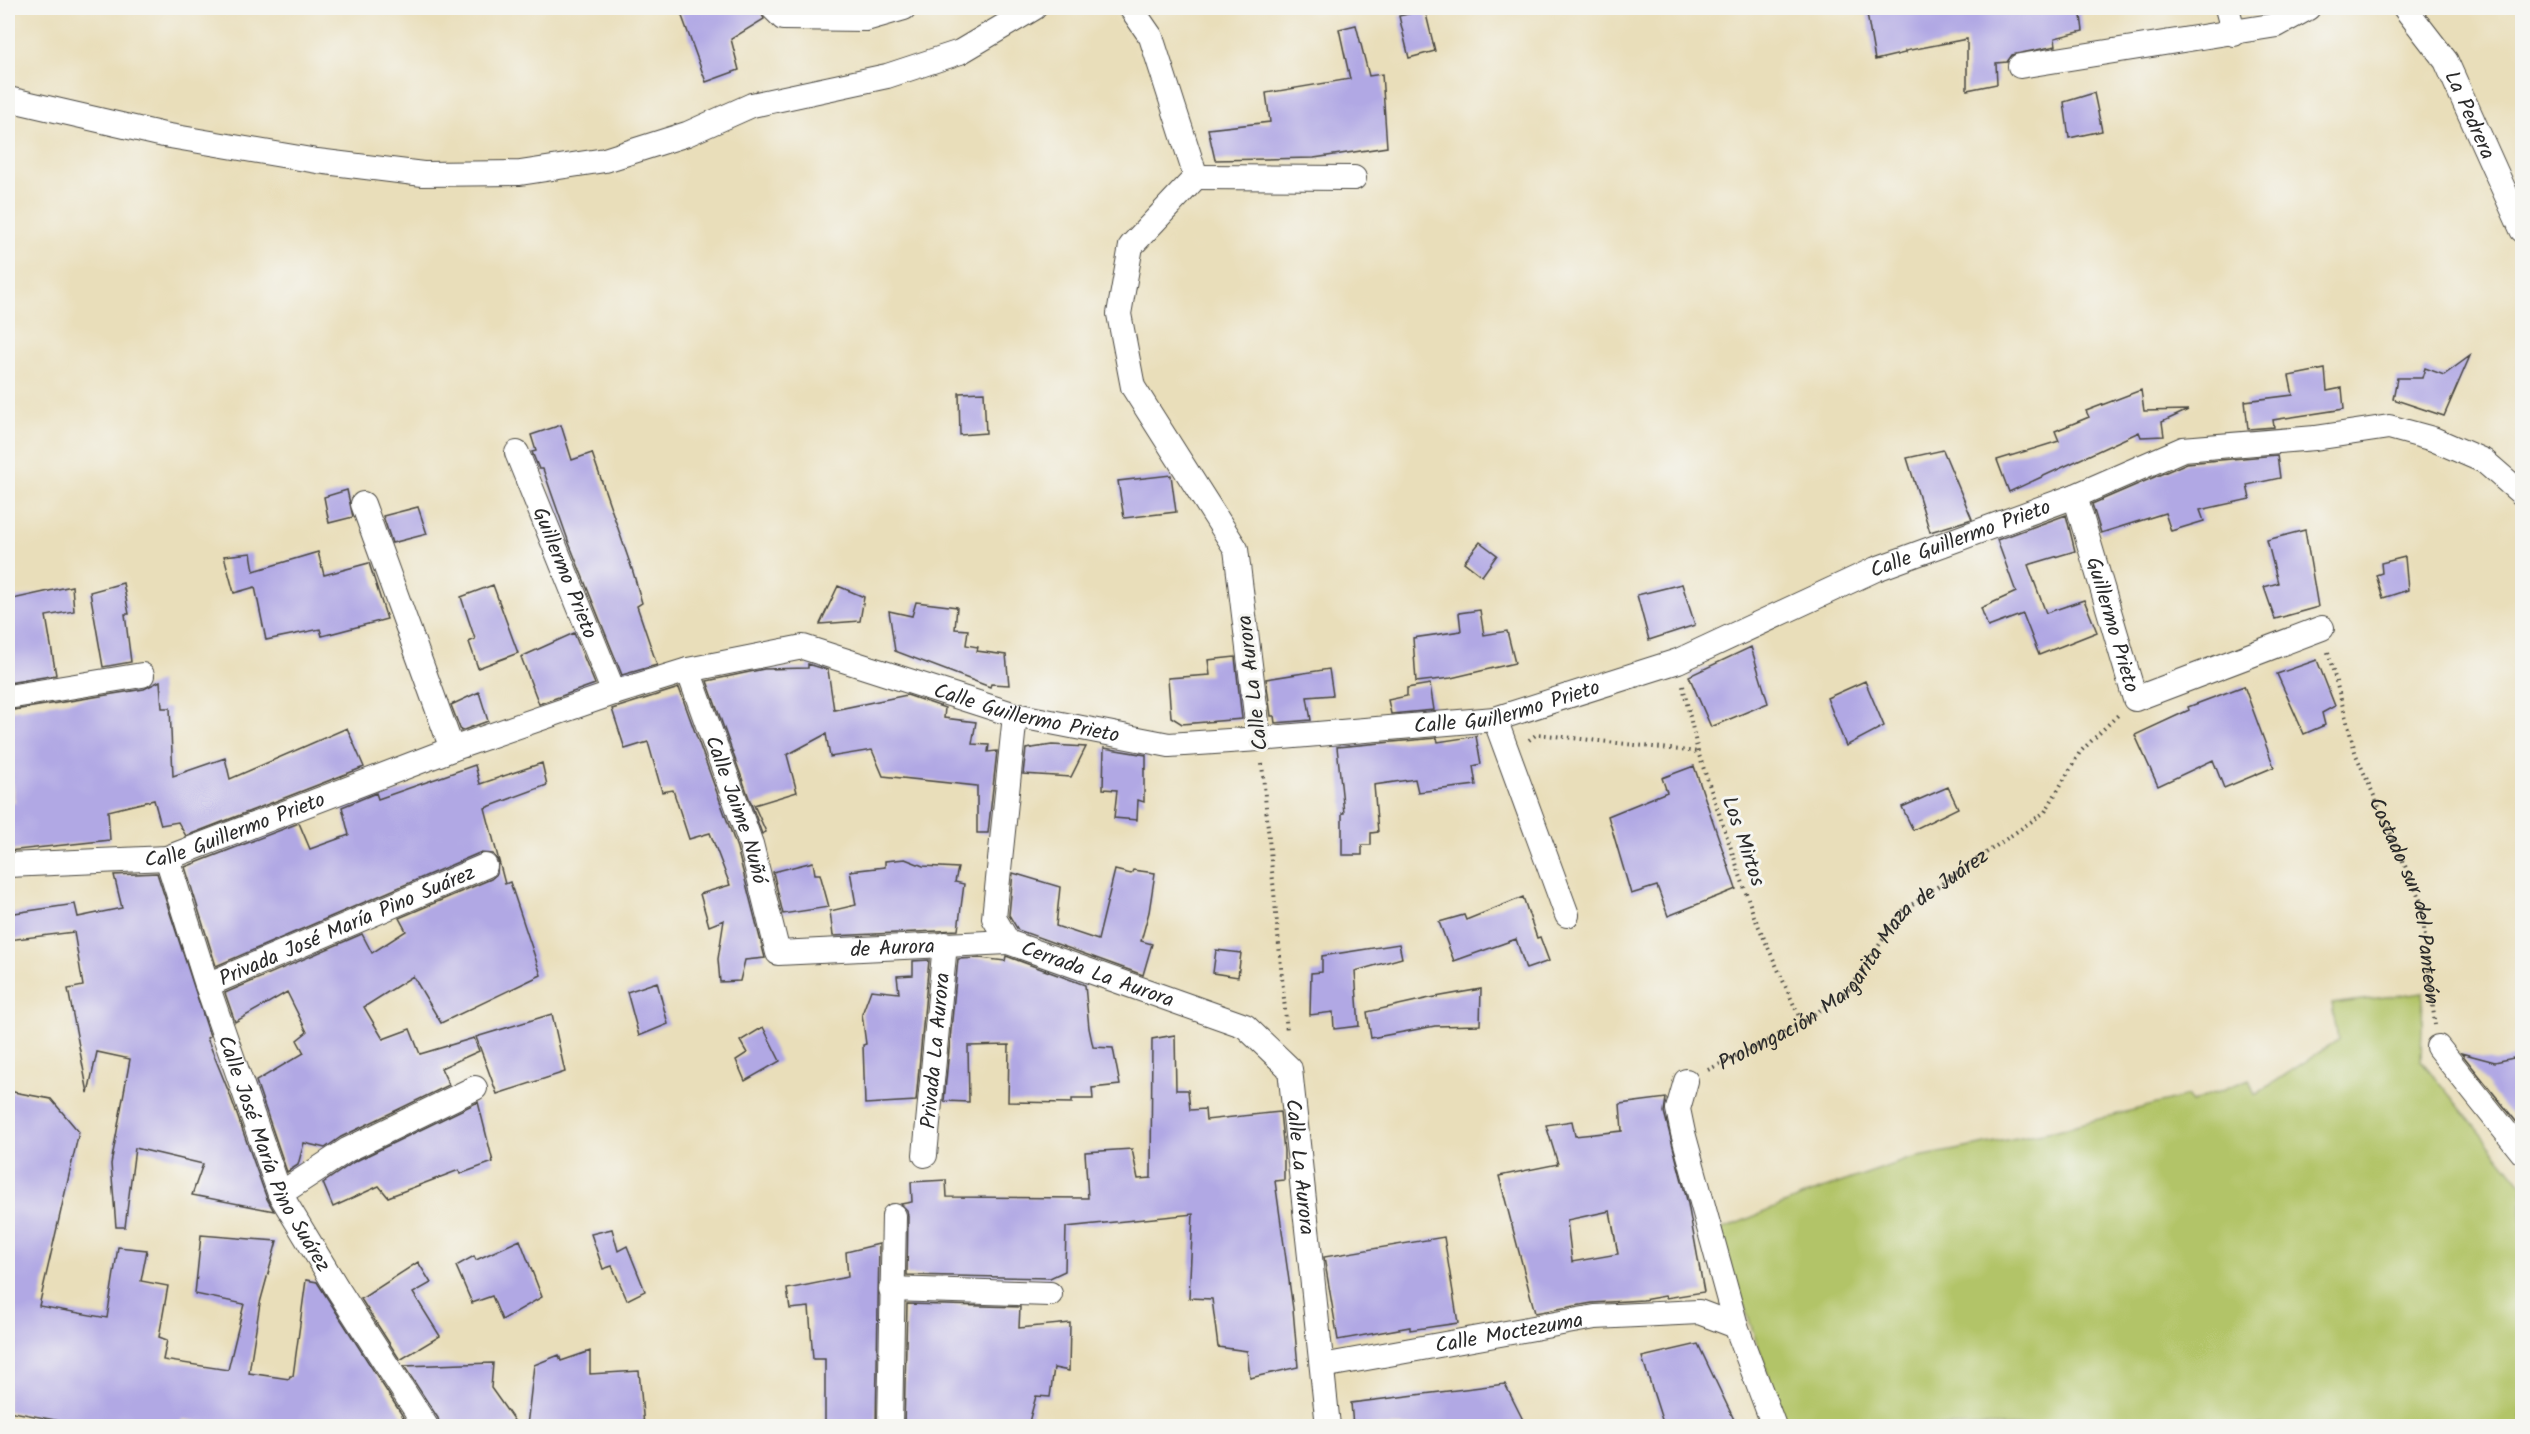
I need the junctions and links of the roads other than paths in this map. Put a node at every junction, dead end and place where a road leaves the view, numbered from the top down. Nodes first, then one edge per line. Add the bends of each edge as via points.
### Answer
1 (773, 8) edge
2 (904, 8) edge
3 (1034, 8) edge
4 (1131, 8) edge
5 (2227, 8) edge
6 (2308, 8) edge
7 (2405, 8) edge
8 (2234, 33) junction
9 (2020, 66) dead end
10 (8, 99) edge
11 (1196, 177) junction
12 (1354, 178) dead end
13 (2523, 230) edge
14 (517, 453) dead end
15 (2523, 494) edge
16 (2075, 496) junction
17 (363, 504) dead end
18 (2322, 628) road end
19 (688, 670) junction
20 (142, 675) dead end
21 (614, 693) junction
22 (8, 697) edge
23 (1015, 715) junction
24 (1495, 719) junction
25 (1259, 739) junction
26 (452, 749) junction
27 (166, 858) junction
28 (8, 865) edge
29 (485, 866) dead end
30 (1567, 915) dead end
31 (1008, 942) junction
32 (945, 944) junction
33 (778, 952) joint
34 (207, 985) junction
35 (2438, 1047) road end
36 (1290, 1069) joint
37 (1686, 1081) road end
38 (475, 1088) dead end
39 (2523, 1152) edge
40 (925, 1155) dead end
41 (280, 1194) junction
42 (894, 1216) dead end
43 (891, 1289) junction
44 (1050, 1294) dead end
45 (1736, 1326) junction
46 (1322, 1366) junction
47 (426, 1426) edge
48 (890, 1426) edge
49 (1328, 1426) edge
50 (1774, 1426) edge

1 - 2 street via 783,18 866,19
3 - 10 street via 960,52 887,76 752,105 687,134 605,160 520,173 423,174 317,161 164,135
4 - 11 street via 1151,37
5 - 8 street
6 - 8 street via 2277,26
7 - 13 street, La Pedrera via 2446,61
8 - 9 street
11 - 12 street
11 - 25 street, Calle La Aurora via 1131,246 1119,314 1133,387 1236,549
14 - 21 street, Guillermo Prieto
15 - 16 street, Calle Guillermo Prieto via 2484,461 2433,439 2389,427 2316,438 2183,449
16 - 18 street, Guillermo Prieto via 2135,699
16 - 24 street, Calle Guillermo Prieto via 1876,569 1678,661
17 - 26 street
19 - 21 street, Calle Guillermo Prieto
19 - 23 street, Calle Guillermo Prieto via 803,647
19 - 33 street, Calle Jaime Nuñó via 751,844
20 - 22 street
21 - 26 street, Calle Guillermo Prieto
23 - 25 street, Calle Guillermo Prieto via 1169,745
23 - 31 street, Cerrada La Aurora via 994,918
24 - 25 street, Calle Guillermo Prieto
24 - 30 street
26 - 27 street, Calle Guillermo Prieto
27 - 28 street, Calle Guillermo Prieto
27 - 34 street, Calle José María Pino Suárez
29 - 34 street, Privada José María Pino Suárez
31 - 32 street, de Aurora
31 - 36 street, Cerrada La Aurora via 1245,1026
32 - 33 street, de Aurora
32 - 40 street, Privada La Aurora
34 - 41 street, Calle José María Pino Suárez
35 - 39 street
36 - 46 street, Calle La Aurora
37 - 45 street via 1678,1108
38 - 41 street via 347,1150
41 - 47 street, Calle José María Pino Suárez
42 - 43 street
43 - 44 street
43 - 48 street
45 - 46 street, Calle Moctezuma via 1699,1312 1595,1317
45 - 50 street
46 - 49 street, Calle La Aurora

